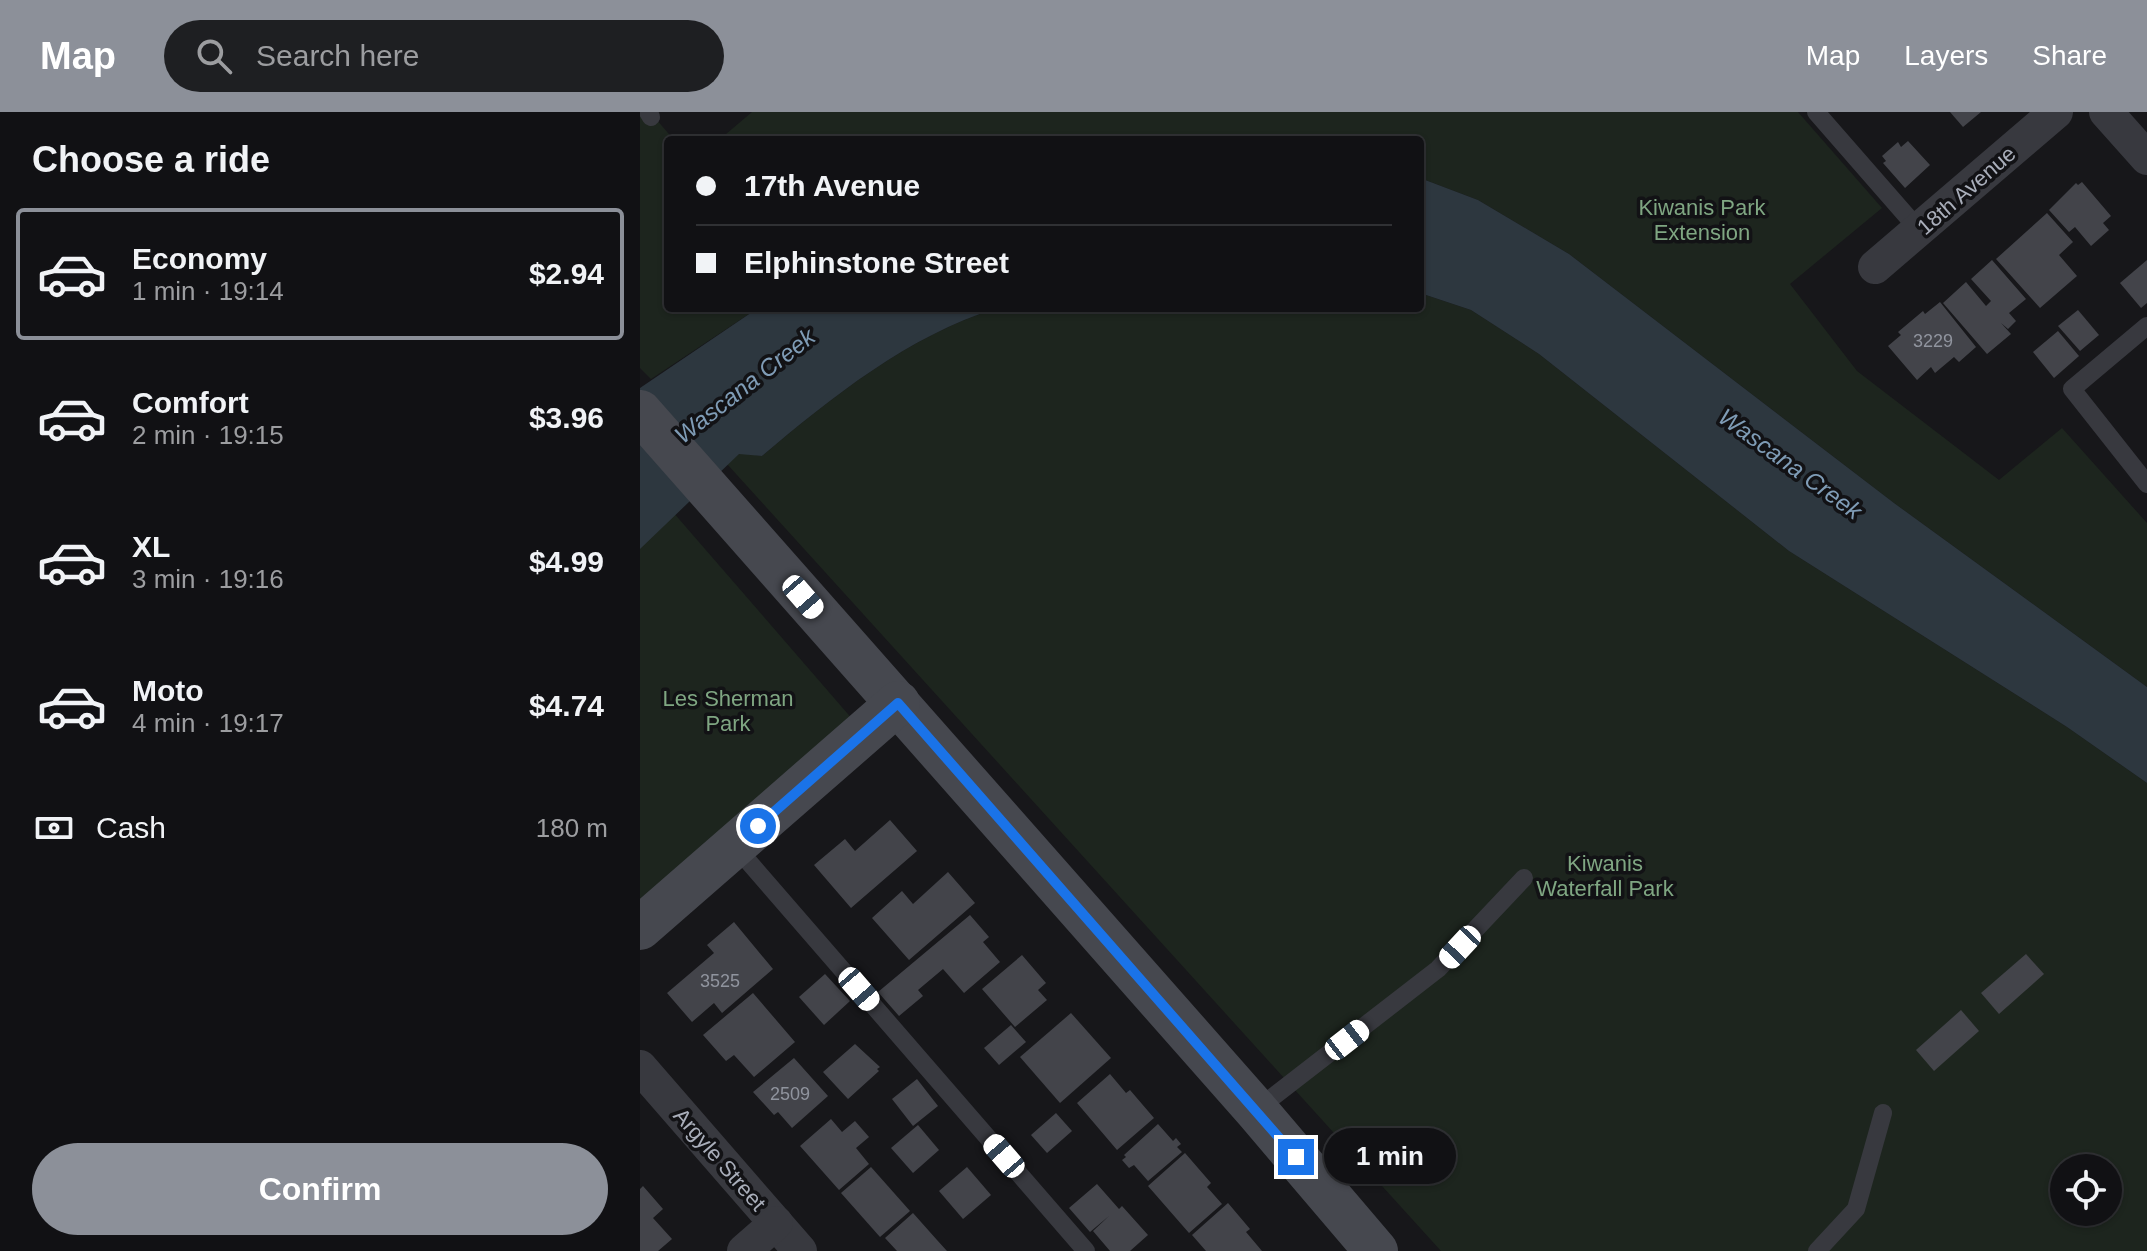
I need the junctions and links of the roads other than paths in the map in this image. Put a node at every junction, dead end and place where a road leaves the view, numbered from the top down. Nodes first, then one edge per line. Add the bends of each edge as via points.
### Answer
1 (1816, 112) edge
2 (2056, 112) edge
3 (2106, 112) edge
4 (2147, 158) edge
5 (1919, 230) junction
6 (1875, 267) dead end
7 (2147, 326) edge
8 (640, 412) edge
9 (2147, 484) edge
10 (898, 703) junction
11 (735, 846) junction
12 (1524, 878) dead end
13 (640, 928) edge
14 (640, 1067) edge
15 (1256, 1110) junction
16 (1883, 1113) dead end
17 (776, 1223) junction
18 (744, 1251) edge
19 (800, 1251) edge
20 (1086, 1251) edge
21 (1376, 1251) edge
22 (1817, 1251) edge

1 - 5 lane
2 - 5 street, 18th Avenue
3 - 4 street
5 - 6 street, 18th Avenue
7 - 9 lane via 2072,389
8 - 10 street
10 - 11 street
10 - 15 street
11 - 13 street
11 - 20 lane
12 - 15 lane via 1438,969
14 - 17 street, Argyle Street
15 - 21 street
16 - 22 lane via 1856,1209
17 - 18 street
17 - 19 street, Argyle Street

